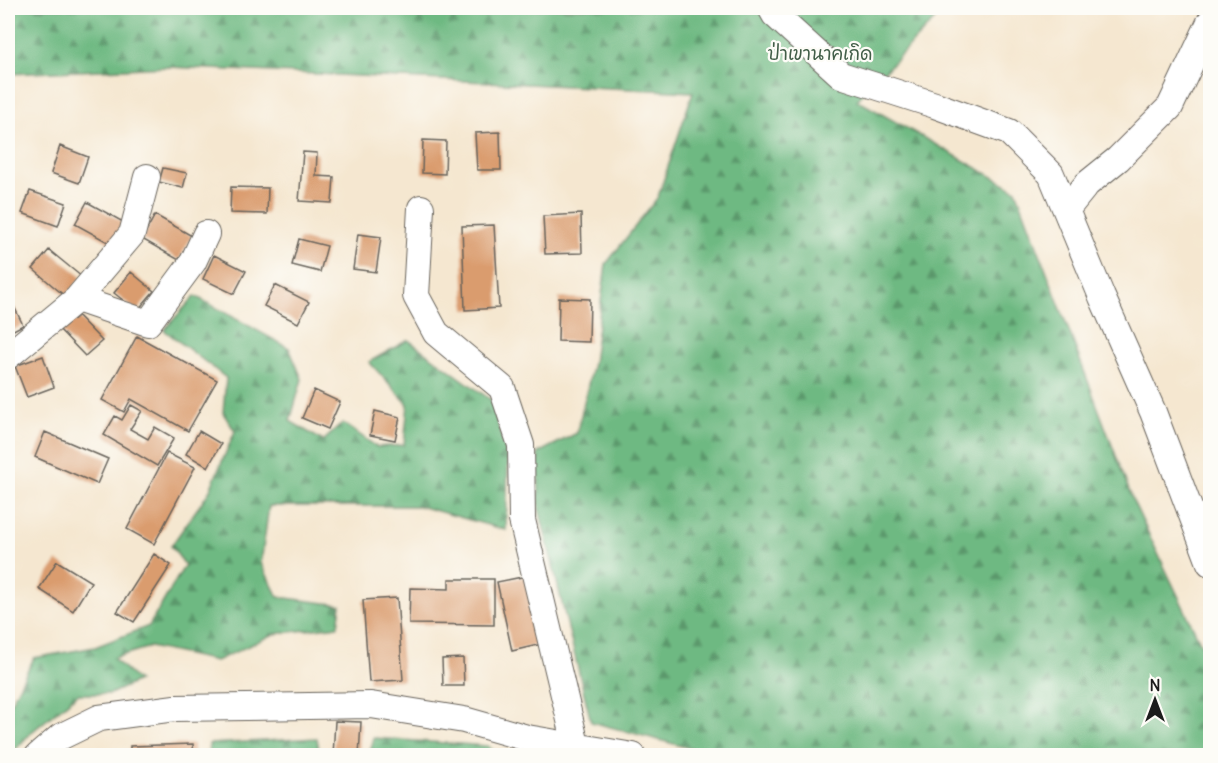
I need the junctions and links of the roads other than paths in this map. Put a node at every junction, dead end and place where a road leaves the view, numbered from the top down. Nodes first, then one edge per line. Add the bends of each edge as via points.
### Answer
1 (771, 8) edge
2 (1210, 22) edge
3 (147, 177) dead end
4 (421, 208) dead end
5 (1066, 210) junction
6 (206, 234) dead end
7 (77, 299) junction
8 (8, 356) edge
9 (1210, 563) edge
10 (576, 745) junction
11 (528, 747) edge
12 (38, 756) edge
13 (633, 756) edge

1 - 5 street via 842,75 1009,132 1051,174
2 - 5 street via 1170,107 1087,184
3 - 7 street via 132,234
4 - 10 street via 416,296 436,333 502,388 521,445 522,520
5 - 9 street via 1153,412
6 - 7 street via 193,262 148,324
7 - 8 street
10 - 11 street
10 - 13 street
11 - 12 street via 464,720 371,705 175,708 99,718 60,737

